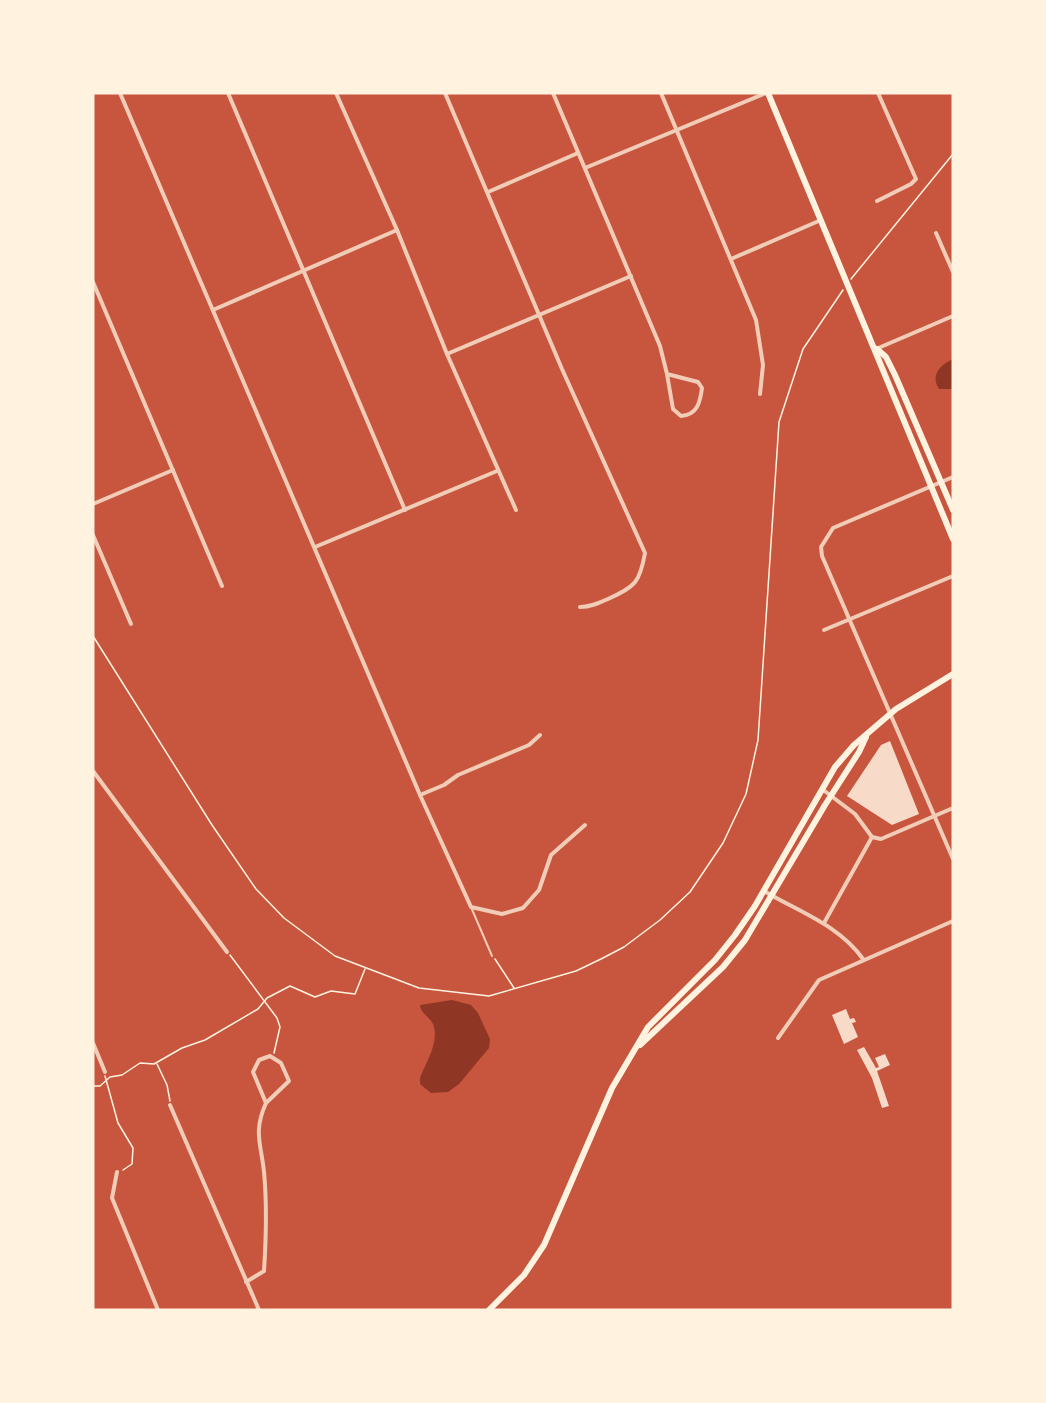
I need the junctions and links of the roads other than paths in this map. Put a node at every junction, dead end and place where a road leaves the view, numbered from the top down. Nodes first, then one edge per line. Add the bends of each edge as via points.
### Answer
1 (120, 93) edge
2 (228, 93) edge
3 (336, 93) edge
4 (445, 93) edge
5 (553, 93) edge
6 (661, 93) edge
7 (767, 93) edge
8 (878, 93) edge
9 (678, 132) junction
10 (578, 153) junction
11 (585, 168) junction
12 (488, 192) junction
13 (877, 201) dead end
14 (822, 220) junction
15 (398, 230) junction
16 (936, 233) dead end
17 (731, 259) junction
18 (303, 269) junction
19 (953, 272) edge
20 (631, 276) junction
21 (93, 282) edge
22 (213, 310) junction
23 (539, 315) junction
24 (953, 316) edge
25 (876, 349) junction
26 (447, 354) junction
27 (667, 374) junction
28 (760, 394) dead end
29 (173, 470) junction
30 (497, 471) junction
31 (953, 477) edge
32 (941, 482) junction
33 (931, 486) junction
34 (93, 504) edge
35 (405, 510) junction
36 (516, 510) dead end
37 (953, 510) edge
38 (93, 535) edge
39 (953, 538) edge
40 (315, 548) junction
41 (953, 576) edge
42 (222, 586) dead end
43 (580, 607) dead end
44 (849, 620) junction
45 (131, 624) dead end
46 (824, 630) dead end
47 (953, 674) edge
48 (890, 714) junction
49 (540, 735) dead end
50 (866, 735) junction
51 (93, 771) edge
52 (822, 788) junction
53 (420, 795) junction
54 (831, 795) junction
55 (953, 807) edge
56 (934, 816) junction
57 (585, 825) dead end
58 (872, 837) junction
59 (953, 859) edge
60 (763, 891) junction
61 (772, 896) junction
62 (471, 907) junction
63 (953, 921) edge
64 (824, 923) junction
65 (226, 952) road end
66 (492, 956) road end
67 (863, 959) junction
68 (778, 1038) dead end
69 (93, 1042) edge
70 (637, 1047) junction
71 (105, 1072) road end
72 (266, 1103) junction
73 (170, 1105) road end
74 (117, 1172) road end
75 (246, 1282) junction
76 (158, 1310) edge
77 (259, 1310) edge
78 (489, 1310) edge

1 - 22 street
2 - 18 street
3 - 15 street
4 - 12 street
5 - 10 street
6 - 9 street
7 - 9 street
7 - 14 main road
8 - 13 street via 916,179
9 - 11 street
9 - 17 street
10 - 11 street
10 - 12 street
11 - 20 street
12 - 23 street
14 - 17 street
14 - 25 main road
15 - 18 street
15 - 26 street
16 - 19 street
17 - 28 street via 756,320 763,365
18 - 22 street
18 - 35 street
20 - 23 street
20 - 27 street
21 - 29 street
22 - 40 street
23 - 26 street
23 - 43 street via 645,553 634,586 591,606
24 - 25 street
25 - 32 main road via 886,357 895,375
25 - 33 main road
26 - 30 street
27 - 27 street via 673,409 681,416 690,416 695,412 702,388 698,382
29 - 34 street
29 - 42 street
30 - 35 street
30 - 36 street
31 - 32 street
32 - 33 street
32 - 37 main road
33 - 39 main road
33 - 44 street via 828,533 821,547 822,556
35 - 40 street
38 - 45 street
40 - 53 street
41 - 44 street
44 - 46 street
44 - 48 street
47 - 48 main road
48 - 50 main road
48 - 56 street
49 - 53 street via 529,745
50 - 52 main road via 842,759
50 - 54 main road via 860,752
51 - 65 street
52 - 54 street
52 - 60 main road
53 - 62 street
54 - 58 street via 855,814
54 - 61 main road
55 - 56 street
56 - 58 street via 881,838
56 - 59 street
57 - 62 street via 551,855 539,890 523,908 502,914
58 - 64 street
60 - 61 street
60 - 70 main road via 715,960 648,1026
61 - 64 street
61 - 70 main road via 723,968
62 - 66 lane
63 - 67 street
64 - 67 street via 853,944
67 - 68 street via 819,980
69 - 71 street
70 - 78 main road via 612,1088 544,1245 524,1275
72 - 72 street via 254,1067 259,1060 274,1057 289,1081
72 - 75 street via 257,1129 264,1173 264,1271
73 - 75 street
74 - 76 street via 112,1198
75 - 77 street

